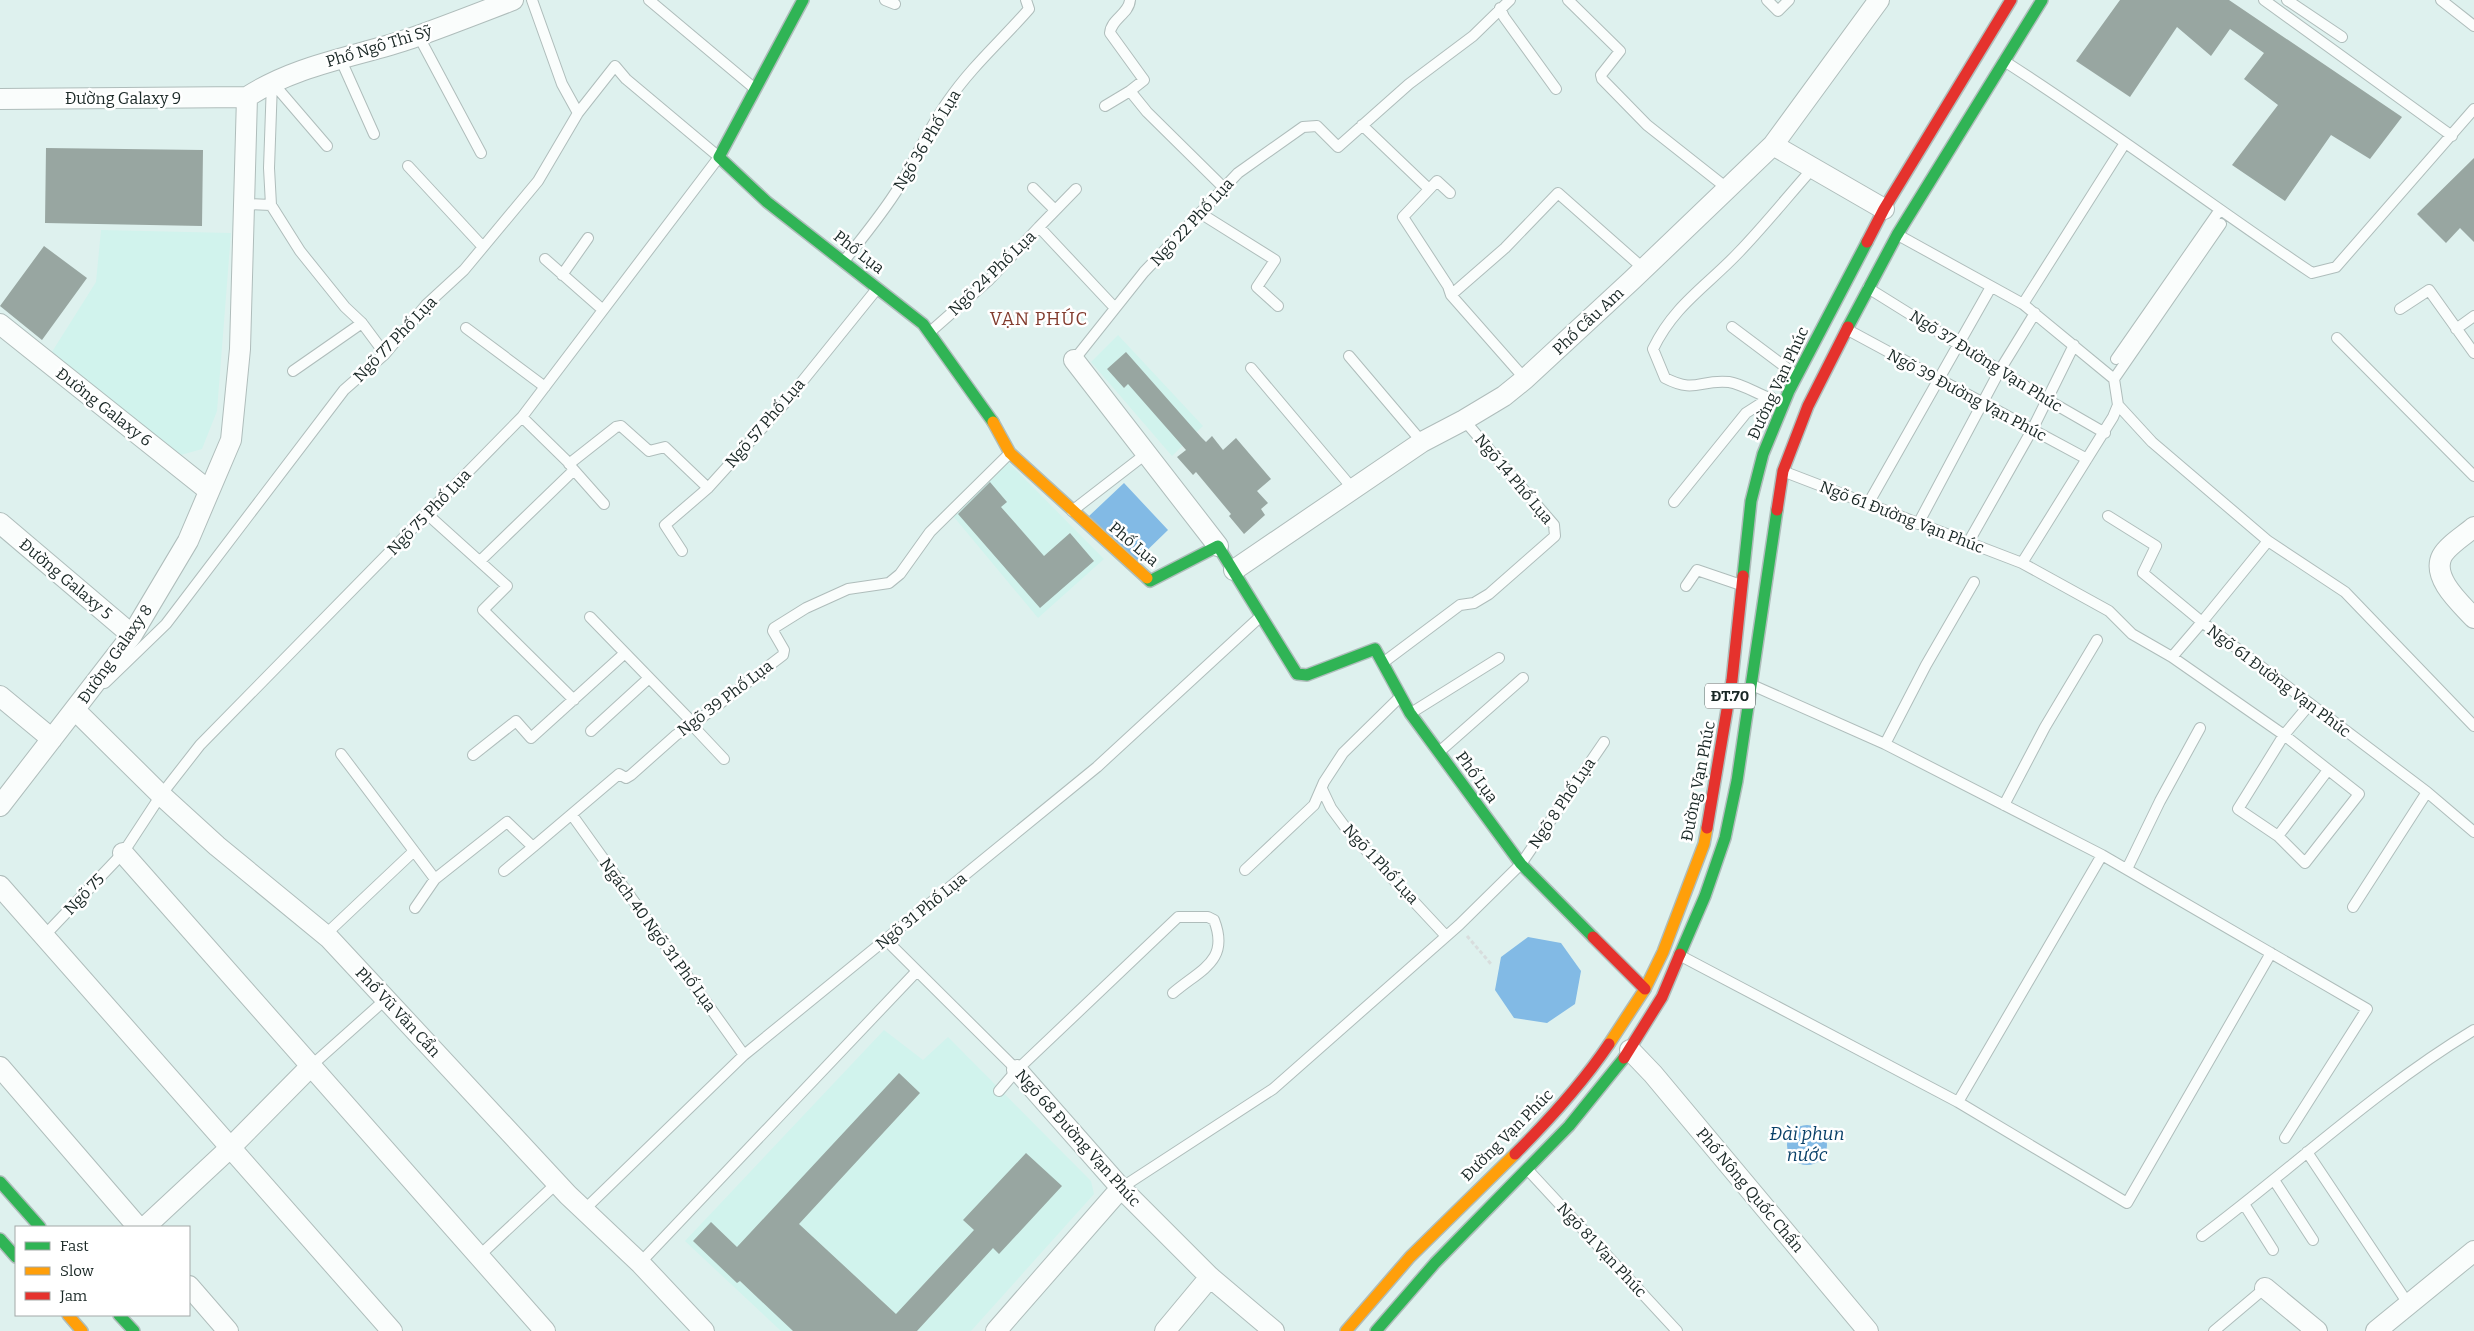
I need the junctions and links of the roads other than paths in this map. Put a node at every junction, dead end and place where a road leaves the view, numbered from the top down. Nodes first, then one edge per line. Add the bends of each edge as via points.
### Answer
1 (513, 0) edge
2 (532, 0) edge
3 (649, 0) edge
4 (803, 0) edge
5 (885, 0) edge
6 (1026, 0) edge
7 (1130, 0) edge
8 (1568, 0) edge
9 (1767, 0) edge
10 (1789, 0) edge
11 (2011, 0) edge
12 (2042, 0) edge
13 (2264, 0) edge
14 (2287, 0) edge
15 (2441, 0) edge
16 (1875, 2) edge
17 (895, 4) dead end
18 (1502, 4) edge
19 (2474, 26) edge
20 (418, 35) junction
21 (2342, 37) dead end
22 (340, 58) junction
23 (2004, 60) junction
24 (272, 81) junction
25 (754, 88) junction
26 (1556, 89) dead end
27 (1130, 91) junction
28 (247, 97) junction
29 (0, 99) edge
30 (1105, 106) dead end
31 (2474, 109) edge
32 (578, 113) junction
33 (1362, 125) junction
34 (374, 134) dead end
35 (2452, 136) junction
36 (2125, 143) junction
37 (1773, 145) junction
38 (327, 146) dead end
39 (482, 153) dead end
40 (719, 157) junction
41 (408, 166) dead end
42 (1812, 168) junction
43 (1033, 188) dead end
44 (1224, 188) junction
45 (1728, 188) junction
46 (1076, 189) dead end
47 (1429, 189) junction
48 (1450, 193) dead end
49 (244, 204) junction
50 (271, 205) junction
51 (1884, 209) junction
52 (1055, 210) junction
53 (2219, 210) junction
54 (1200, 213) junction
55 (2221, 224) dead end
56 (1039, 226) junction
57 (1897, 234) junction
58 (588, 238) dead end
59 (483, 247) junction
60 (545, 260) dead end
61 (844, 260) junction
62 (1644, 268) junction
63 (562, 275) junction
64 (1868, 287) junction
65 (1991, 287) junction
66 (878, 288) junction
67 (1451, 296) junction
68 (2023, 304) junction
69 (1278, 306) dead end
70 (1115, 308) junction
71 (603, 310) junction
72 (2400, 310) dead end
73 (2035, 314) junction
74 (2474, 316) edge
75 (1825, 322) junction
76 (362, 323) junction
77 (1732, 327) dead end
78 (466, 328) dead end
79 (2456, 329) junction
80 (1848, 330) junction
81 (2, 331) edge
82 (930, 333) junction
83 (2336, 338) dead end
84 (1960, 345) junction
85 (2074, 345) junction
86 (2474, 353) edge
87 (384, 354) junction
88 (1349, 356) dead end
89 (2116, 359) dead end
90 (1074, 360) joint
91 (1251, 368) dead end
92 (2000, 370) junction
93 (293, 371) dead end
94 (1797, 376) junction
95 (1524, 379) junction
96 (2114, 379) junction
97 (1939, 380) junction
98 (545, 386) junction
99 (1789, 391) junction
100 (1768, 398) junction
101 (2046, 399) junction
102 (1983, 404) junction
103 (2118, 405) junction
104 (522, 418) junction
105 (1464, 420) junction
106 (2032, 430) junction
107 (2105, 433) junction
108 (1422, 442) junction
109 (1010, 452) junction
110 (1147, 453) junction
111 (2087, 459) junction
112 (571, 466) junction
113 (1783, 471) junction
114 (2474, 476) edge
115 (708, 488) junction
116 (1353, 489) junction
117 (208, 490) junction
118 (1674, 502) dead end
119 (604, 504) dead end
120 (1868, 504) junction
121 (1071, 512) junction
122 (427, 514) junction
123 (2108, 516) dead end
124 (0, 523) edge
125 (1918, 524) junction
126 (2474, 527) edge
127 (2268, 541) junction
128 (1968, 543) junction
129 (1218, 546) junction
130 (682, 551) dead end
131 (480, 561) junction
132 (2022, 563) junction
133 (1234, 570) junction
134 (1974, 582) dead end
135 (1742, 585) junction
136 (1686, 586) dead end
137 (1261, 615) junction
138 (590, 617) dead end
139 (2474, 618) edge
140 (2202, 622) junction
141 (132, 635) junction
142 (2097, 640) dead end
143 (625, 653) junction
144 (2172, 657) junction
145 (1499, 658) dead end
146 (1384, 662) junction
147 (649, 678) junction
148 (1522, 678) dead end
149 (1732, 680) junction
150 (1751, 684) junction
151 (0, 696) edge
152 (1401, 696) junction
153 (574, 700) junction
154 (2310, 704) junction
155 (75, 710) junction
156 (1410, 713) junction
157 (693, 725) junction
158 (2474, 726) edge
159 (2200, 728) dead end
160 (591, 731) dead end
161 (2284, 735) junction
162 (52, 739) junction
163 (1604, 742) dead end
164 (1885, 744) junction
165 (1439, 752) junction
166 (341, 754) dead end
167 (473, 755) dead end
168 (724, 759) dead end
169 (2328, 770) junction
170 (1322, 789) junction
171 (2428, 792) junction
172 (161, 795) junction
173 (2004, 805) junction
174 (0, 806) edge
175 (572, 815) junction
176 (2474, 832) edge
177 (2278, 836) junction
178 (533, 847) junction
179 (414, 851) junction
180 (123, 853) junction
181 (2102, 855) junction
182 (1521, 864) junction
183 (2127, 869) junction
184 (504, 870) dead end
185 (1245, 870) dead end
186 (435, 879) junction
187 (0, 886) edge
188 (2353, 907) dead end
189 (415, 908) dead end
190 (45, 935) junction
191 (324, 935) junction
192 (1446, 936) junction
193 (886, 940) junction
194 (2271, 953) junction
195 (1680, 956) junction
196 (917, 971) junction
197 (1645, 989) junction
198 (1173, 993) dead end
199 (386, 999) junction
200 (2474, 1030) edge
201 (1630, 1050) junction
202 (744, 1055) junction
203 (312, 1065) junction
204 (0, 1067) edge
205 (1017, 1070) junction
206 (999, 1091) dead end
207 (1958, 1102) junction
208 (2285, 1138) dead end
209 (231, 1147) junction
210 (2307, 1152) junction
211 (1513, 1154) junction
212 (1527, 1168) junction
213 (2274, 1180) junction
214 (0, 1182) edge
215 (557, 1183) junction
216 (1121, 1188) junction
217 (2244, 1204) junction
218 (584, 1210) junction
219 (39, 1226) edge
220 (137, 1226) edge
221 (146, 1226) edge
222 (2202, 1236) dead end
223 (0, 1239) edge
224 (2313, 1240) dead end
225 (2273, 1250) dead end
226 (2474, 1251) edge
227 (15, 1256) edge
228 (479, 1256) junction
229 (640, 1263) junction
230 (1210, 1277) junction
231 (190, 1287) edge
232 (2265, 1288) joint
233 (2409, 1305) junction
234 (69, 1316) edge
235 (120, 1316) edge
236 (82, 1331) edge
237 (134, 1331) edge
238 (228, 1331) edge
239 (392, 1331) edge
240 (543, 1331) edge
241 (704, 1331) edge
242 (996, 1331) edge
243 (1165, 1331) edge
244 (1274, 1331) edge
245 (1346, 1331) edge
246 (1376, 1331) edge
247 (1677, 1331) edge
248 (1868, 1331) edge
249 (2214, 1331) edge
250 (2317, 1331) edge
251 (2376, 1331) edge

1 - 20 street, Phố Ngô Thì Sỹ
2 - 32 lane via 562,84
3 - 25 lane
4 - 25 main road
5 - 17 lane
6 - 61 lane, Ngõ 36 Phố Lụa via 1029,9 988,50 948,100 899,187
7 - 27 lane via 1128,8 1111,26 1110,33 1144,80
8 - 45 lane via 1620,51 1601,75 1602,79 1646,125
9 - 10 lane via 1778,11
11 - 51 main road, Đường Vạn Phúc / ĐT.70
12 - 23 main road, ĐT.70
13 - 35 lane
14 - 21 lane
15 - 19 lane
16 - 37 street, Phố Cầu Am
18 - 26 lane via 1509,24
18 - 33 lane, Ngõ 22 Phố Lụa via 1473,36 1409,84
20 - 22 street, Phố Ngô Thì Sỹ
20 - 39 lane
22 - 24 street, Phố Ngô Thì Sỹ
22 - 34 lane
23 - 36 lane
23 - 57 main road, ĐT.70
24 - 28 street, Phố Ngô Thì Sỹ
24 - 38 lane
24 - 50 lane
25 - 40 main road
27 - 30 lane
27 - 44 lane
28 - 29 street, Đường Galaxy 9
28 - 49 street, Đường Galaxy 8
31 - 35 lane
32 - 40 lane, Ngõ 77 Phố Lụa via 615,66
32 - 59 lane, Ngõ 77 Phố Lụa via 538,181
33 - 44 lane, Ngõ 22 Phố Lụa via 1338,147 1317,126 1303,127 1238,173
33 - 47 lane
35 - 53 lane via 2336,267 2312,273
36 - 53 lane
36 - 68 lane
37 - 42 street
37 - 45 street, Phố Cầu Am
40 - 61 main road, Phố Lụa via 767,202
40 - 71 lane, Ngõ 75 Phố Lụa
41 - 59 lane
42 - 51 street
42 - 100 lane via 1738,253 1696,291 1664,328 1653,349 1665,378 1680,386 1731,382
43 - 52 lane
44 - 54 lane, Ngõ 22 Phố Lụa
45 - 62 street, Phố Cầu Am
46 - 52 lane
47 - 48 lane via 1437,181
47 - 67 lane via 1403,217 1448,286
49 - 50 lane
49 - 117 street, Đường Galaxy 8 via 240,349 231,440
50 - 76 lane via 300,251
51 - 75 main road, Đường Vạn Phúc / ĐT.70
52 - 56 lane
53 - 89 lane
54 - 69 lane via 1275,260 1257,287
54 - 70 lane, Ngõ 22 Phố Lụa
55 - 96 lane
56 - 70 lane, Ngõ 24 Phố Lụa
56 - 82 lane, Ngõ 24 Phố Lụa via 989,280
57 - 64 main road, ĐT.70
57 - 65 lane
58 - 63 lane
59 - 87 lane, Ngõ 77 Phố Lụa
60 - 63 lane
61 - 66 main road, Phố Lụa
62 - 67 lane via 1558,193 1505,248
62 - 95 street, Phố Cầu Am
63 - 71 lane
64 - 80 main road, ĐT.70
64 - 84 lane, Ngõ 37 Đường Vạn Phúc
65 - 68 lane
65 - 84 lane
66 - 82 main road, Phố Lụa
66 - 115 lane, Ngõ 57 Phố Lụa via 784,404
67 - 95 lane
68 - 73 lane
70 - 90 lane, Ngõ 22 Phố Lụa
71 - 98 lane, Ngõ 75 Phố Lụa
72 - 79 lane via 2429,290
73 - 85 lane
73 - 92 lane
74 - 79 lane
75 - 80 main road
75 - 94 main road, Đường Vạn Phúc / ĐT.70
76 - 87 lane
76 - 93 lane
77 - 94 lane
78 - 98 lane
79 - 86 lane
80 - 97 lane, Ngõ 39 Đường Vạn Phúc
80 - 113 main road, ĐT.70 via 1808,406
81 - 117 street, Đường Galaxy 6
82 - 109 main road, Phố Lụa via 989,414
83 - 114 lane
84 - 92 lane, Ngõ 37 Đường Vạn Phúc
84 - 97 lane
85 - 96 lane
85 - 101 lane
87 - 155 lane, Ngõ 77 Phố Lụa via 344,390 166,624
88 - 108 lane
90 - 110 street, Ngõ 22 Phố Lụa
91 - 116 lane
92 - 101 lane, Ngõ 37 Đường Vạn Phúc
92 - 102 lane
94 - 99 main road, Đường Vạn Phúc / ĐT.70
95 - 105 street, Phố Cầu Am via 1504,396
96 - 103 lane
97 - 102 lane, Ngõ 39 Đường Vạn Phúc
97 - 120 lane
98 - 104 lane, Ngõ 75 Phố Lụa
99 - 100 lane
99 - 135 main road, Đường Vạn Phúc / ĐT.70 via 1762,454 1751,501
100 - 118 lane via 1746,413
101 - 106 lane
101 - 107 lane, Ngõ 37 Đường Vạn Phúc
102 - 106 lane, Ngõ 39 Đường Vạn Phúc
102 - 125 lane
103 - 107 lane
103 - 127 lane via 2152,442
104 - 112 lane
104 - 122 lane, Ngõ 75 Phố Lụa
105 - 108 street, Phố Cầu Am
105 - 146 lane, Ngõ 14 Phố Lụa via 1554,525 1555,536 1488,594 1474,603 1460,605
106 - 111 lane, Ngõ 39 Đường Vạn Phúc
106 - 128 lane
107 - 111 lane
108 - 116 street, Phố Cầu Am
109 - 121 main road, Phố Lụa
109 - 157 lane, Ngõ 39 Phố Lụa via 930,532 900,574 889,583 848,589 806,608 774,628 783,655
110 - 121 lane
110 - 129 street, Ngõ 22 Phố Lụa
111 - 132 lane
112 - 115 lane via 621,426 648,450 666,447
112 - 119 lane
112 - 131 lane via 571,476
113 - 120 lane, Ngõ 61 Đường Vạn Phúc
113 - 150 main road, ĐT.70
115 - 130 lane, Ngõ 57 Phố Lụa via 665,525
116 - 133 street, Phố Cầu Am
117 - 141 street, Đường Galaxy 8 via 188,541
120 - 125 lane, Ngõ 61 Đường Vạn Phúc
121 - 129 main road, Phố Lụa via 1150,581
122 - 131 lane
122 - 172 lane, Ngõ 75 Phố Lụa via 200,745
123 - 140 lane via 2156,546 2143,573
124 - 141 street, Đường Galaxy 5
125 - 128 lane, Ngõ 61 Đường Vạn Phúc
126 - 139 street via 2442,556 2440,571 2451,592
127 - 140 lane
127 - 158 lane via 2345,592
128 - 132 lane, Ngõ 61 Đường Vạn Phúc
129 - 133 main road
131 - 153 lane via 507,586 483,610
132 - 144 lane, Ngõ 61 Đường Vạn Phúc via 2109,611 2132,634
133 - 137 main road
134 - 164 lane via 1926,664
135 - 136 lane via 1697,570
135 - 149 main road, Đường Vạn Phúc / ĐT.70
137 - 146 main road via 1300,676 1372,649
137 - 193 lane, Ngõ 31 Phố Lụa via 1097,766
138 - 143 lane
140 - 144 lane, Ngõ 61 Đường Vạn Phúc
140 - 154 lane, Ngõ 61 Đường Vạn Phúc
141 - 155 street, Đường Galaxy 8
142 - 173 lane via 2045,727
143 - 147 lane
143 - 153 lane
144 - 161 lane
145 - 156 lane
146 - 152 main road, Phố Lụa
147 - 157 lane
147 - 160 lane
148 - 165 lane
149 - 150 main road
149 - 197 main road, Đường Vạn Phúc / ĐT.70 via 1704,844 1663,952
150 - 164 lane
150 - 195 main road, ĐT.70 via 1725,838
151 - 162 street
152 - 156 main road, Phố Lụa
152 - 170 lane via 1344,753
153 - 167 lane via 531,738 516,721
154 - 161 lane
154 - 171 lane, Ngõ 61 Đường Vạn Phúc
155 - 162 street, Đường Galaxy 8
155 - 172 street, Phố Vũ Văn Cẩn
156 - 165 main road, Phố Lụa
157 - 168 lane
157 - 175 lane, Ngõ 39 Phố Lụa via 676,735 626,778 618,774
159 - 183 lane
161 - 169 lane
161 - 177 lane via 2238,809
162 - 174 street, Đường Galaxy 8
163 - 182 lane, Ngõ 8 Phố Lụa
164 - 173 lane
165 - 182 main road, Phố Lụa
166 - 179 lane
169 - 177 lane
169 - 177 lane via 2359,794 2305,863
170 - 185 lane via 1314,805
170 - 192 lane, Ngõ 1 Phố Lụa via 1348,831
171 - 176 lane, Ngõ 61 Đường Vạn Phúc
171 - 188 lane
172 - 180 lane, Ngõ 75 Phố Lụa
172 - 191 street, Phố Vũ Văn Cẩn
173 - 181 lane
175 - 178 lane
175 - 202 lane, Ngách 40 Ngõ 31 Phố Lụa
178 - 184 lane
178 - 186 lane via 507,822
179 - 186 lane
179 - 191 lane
180 - 190 lane, Ngõ 75
180 - 203 street
181 - 183 lane
181 - 207 lane
182 - 192 lane, Ngõ 8 Phố Lụa
182 - 197 main road, Phố Lụa
183 - 194 lane
186 - 189 lane
187 - 190 street
190 - 209 street
191 - 199 street, Phố Vũ Văn Cẩn
192 - 216 lane, Ngõ 8 Phố Lụa via 1273,1089
193 - 196 lane, Ngõ 68 Đường Vạn Phúc
193 - 202 lane, Ngõ 31 Phố Lụa
194 - 207 lane via 2127,1203
194 - 208 lane via 2367,1009
195 - 201 main road, ĐT.70 via 1662,997
195 - 207 lane
196 - 205 lane, Ngõ 68 Đường Vạn Phúc
196 - 229 lane
197 - 211 main road, Đường Vạn Phúc / ĐT.70 via 1596,1062 1548,1121
198 - 205 lane via 1219,952 1220,937 1214,920 1178,917
199 - 203 lane
199 - 215 street, Phố Vũ Văn Cẩn
200 - 210 lane via 2430,1057
201 - 212 main road, ĐT.70 via 1569,1126
201 - 248 street, Phố Nông Quốc Chấn
202 - 218 lane, Ngõ 31 Phố Lụa
203 - 209 street
203 - 228 street
204 - 220 street
205 - 206 lane
205 - 216 street, Ngõ 68 Đường Vạn Phúc
209 - 221 street
209 - 239 street
210 - 213 lane
210 - 233 lane
211 - 212 main road
211 - 245 main road, Đường Vạn Phúc / ĐT.70 via 1410,1257
212 - 246 main road, ĐT.70 via 1435,1263
212 - 247 lane, Ngõ 81 Vạn Phúc
213 - 217 lane
213 - 224 lane
214 - 219 main road
215 - 218 street, Phố Vũ Văn Cẩn
215 - 228 lane
216 - 230 street, Ngõ 68 Đường Vạn Phúc
216 - 242 street
217 - 222 lane
217 - 225 lane
218 - 229 street, Phố Vũ Văn Cẩn
223 - 227 main road
226 - 233 street
228 - 240 street
229 - 241 street, Phố Vũ Văn Cẩn
230 - 243 street
230 - 244 street, Ngõ 68 Đường Vạn Phúc
231 - 238 street
232 - 249 lane
232 - 250 street
233 - 251 street
234 - 236 main road
235 - 237 main road

